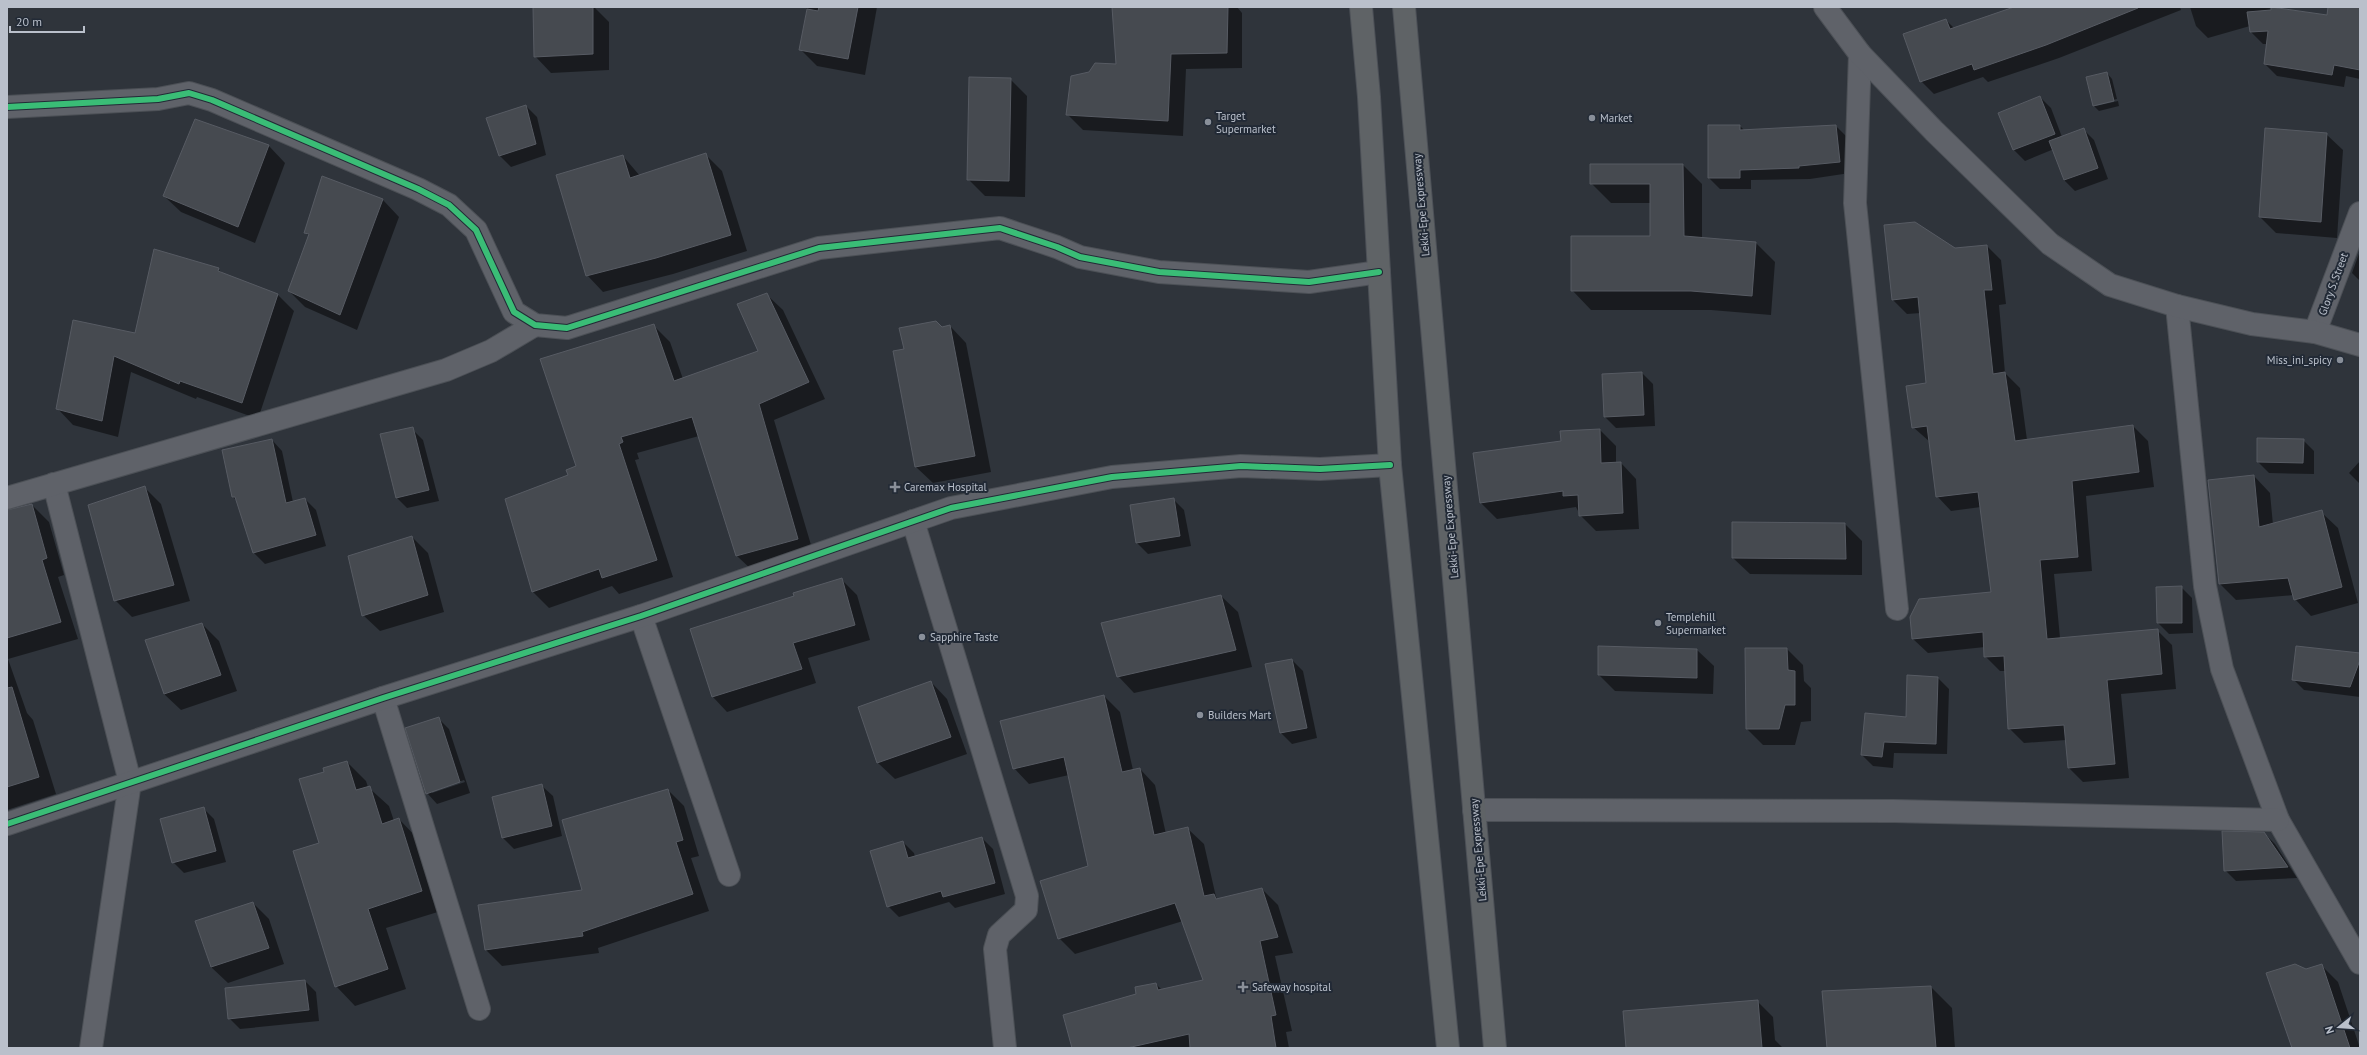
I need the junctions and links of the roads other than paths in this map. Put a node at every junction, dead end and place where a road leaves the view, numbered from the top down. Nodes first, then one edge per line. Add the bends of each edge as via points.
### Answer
1 (1361, 7) edge
2 (1404, 7) edge
3 (1825, 7) edge
4 (1860, 54) junction
5 (7, 108) edge
6 (2360, 213) edge
7 (1379, 272) junction
8 (2177, 306) junction
9 (535, 325) junction
10 (2315, 332) junction
11 (2360, 345) edge
12 (1390, 465) junction
13 (54, 484) junction
14 (7, 498) edge
15 (913, 521) junction
16 (1897, 609) dead end
17 (641, 616) junction
18 (383, 698) junction
19 (130, 782) junction
20 (1474, 810) junction
21 (2278, 820) junction
22 (7, 824) edge
23 (729, 875) dead end
24 (2360, 962) edge
25 (479, 1009) dead end
26 (91, 1048) edge
27 (1005, 1048) edge
28 (1448, 1048) edge
29 (1495, 1048) edge

1 - 7 highway
2 - 20 highway, Lekki-Epe Expressway
3 - 4 street
4 - 8 street via 1934,131 2050,244 2110,285
4 - 16 street via 1854,203
5 - 9 street via 158,99 189,93 212,100 418,189 449,205 476,230 514,312
6 - 10 street, Glory S. Street
7 - 9 street via 1309,282 1159,272 1080,258 1057,247 1000,228 819,248 567,328
7 - 12 highway
8 - 10 street via 2252,324
8 - 21 street via 2205,586 2222,669
9 - 13 street via 492,351 446,370
10 - 11 street
12 - 15 street via 1320,469 1241,466 1112,477 951,508
12 - 28 highway
13 - 14 street
13 - 19 street
15 - 17 street
15 - 27 street via 1026,896 1026,910 999,934 996,949
17 - 18 street
17 - 23 street
18 - 19 street
18 - 25 street
19 - 22 street
19 - 26 street
20 - 21 street via 1894,812
20 - 29 highway, Lekki-Epe Expressway
21 - 24 street

